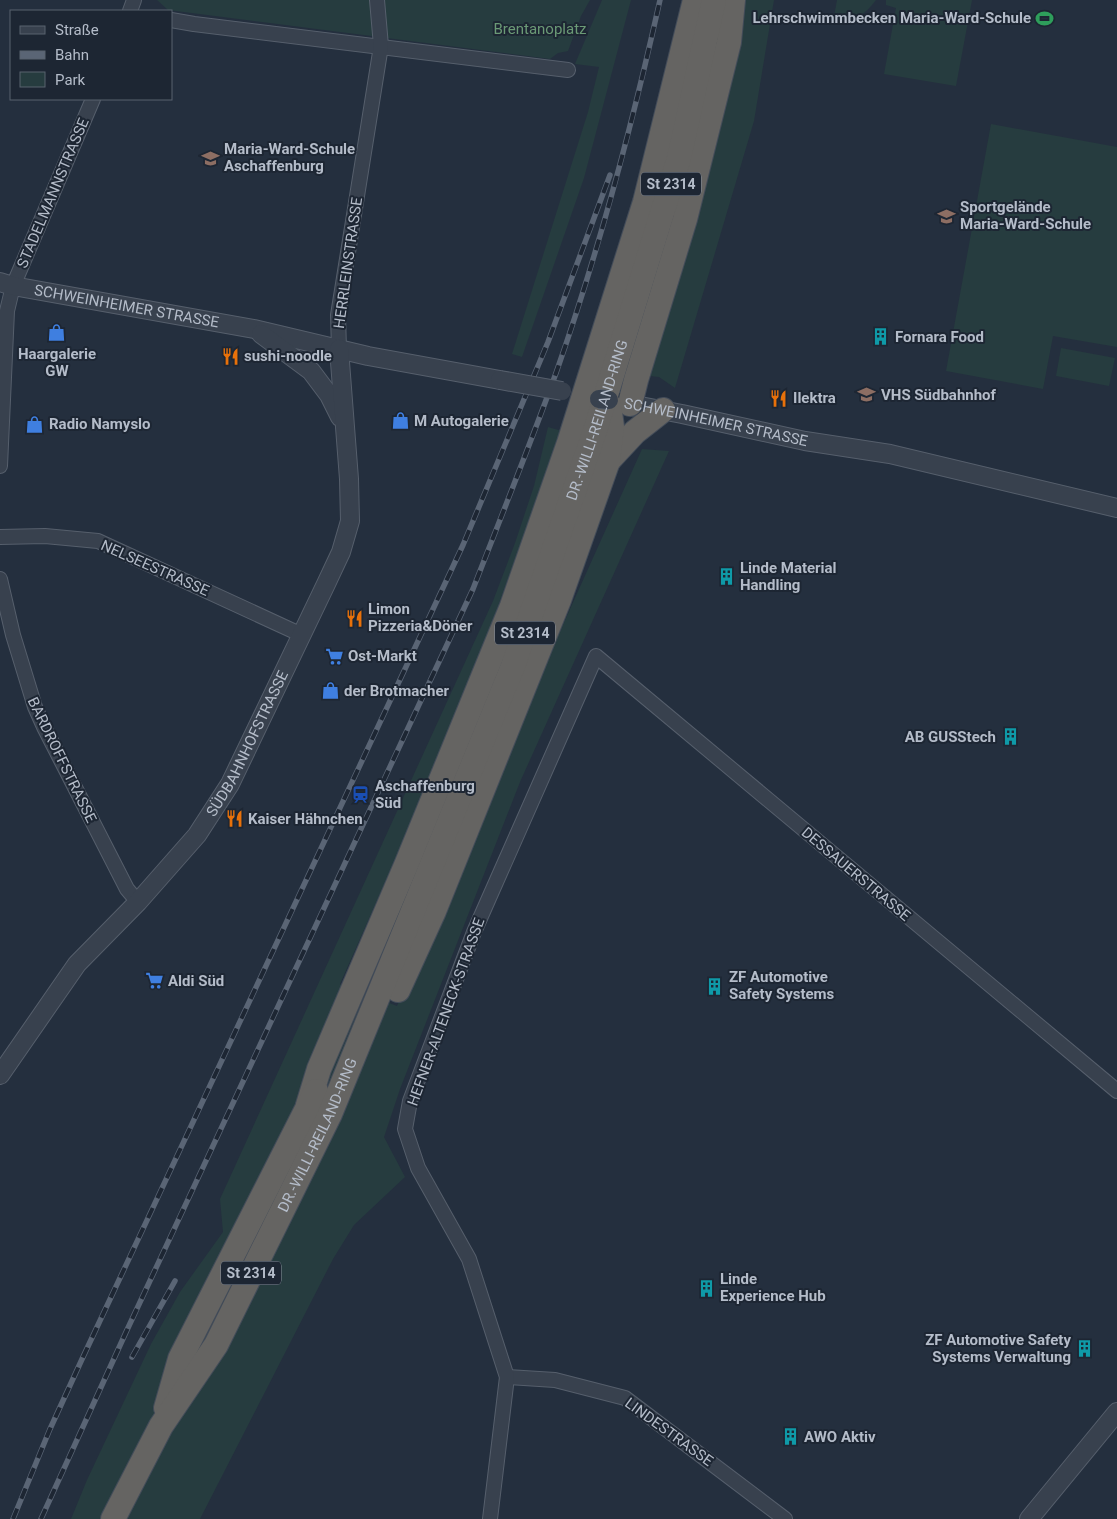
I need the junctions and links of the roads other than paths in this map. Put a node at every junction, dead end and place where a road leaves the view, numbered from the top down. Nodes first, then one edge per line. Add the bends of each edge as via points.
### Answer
1 (377, 0) edge
2 (695, 0) edge
3 (714, 0) edge
4 (734, 0) edge
5 (172, 20) edge
6 (381, 46) junction
7 (568, 70) dead end
8 (93, 100) edge
9 (7, 284) edge
10 (254, 329) junction
11 (339, 349) junction
12 (609, 400) junction
13 (663, 410) junction
14 (344, 427) junction
15 (608, 462) junction
16 (0, 466) edge
17 (1117, 508) edge
18 (0, 537) edge
19 (0, 579) edge
20 (302, 635) junction
21 (596, 656) joint
22 (446, 829) junction
23 (138, 902) junction
24 (0, 1076) edge
25 (1117, 1091) edge
26 (308, 1105) junction
27 (330, 1114) junction
28 (507, 1377) junction
29 (1117, 1412) edge
30 (161, 1426) junction
31 (113, 1519) edge
32 (490, 1519) edge
33 (785, 1519) edge
34 (1029, 1519) edge

1 - 6 street, HERRLEINSTRASSE
2 - 12 highway via 644,202
3 - 22 highway, DR.-WILLI-REILAND-RING / St 2314 via 679,158 597,425 513,666
4 - 12 highway via 725,61 685,219 636,380
5 - 6 street
6 - 7 street
6 - 11 street, HERRLEINSTRASSE via 338,315
8 - 9 street, STADELMANNSTRASSE
9 - 10 street, SCHWEINHEIMER STRASSE
9 - 16 street
10 - 11 street, SCHWEINHEIMER STRASSE
10 - 14 street, SCHWEINHEIMER STRASSE via 311,371 329,395
11 - 12 street, SCHWEINHEIMER STRASSE, bridge
11 - 14 street, SÜDBAHNHOFSTRASSE
12 - 13 street, SCHWEINHEIMER STRASSE
12 - 15 highway via 612,428
12 - 26 highway via 512,606 319,1069
13 - 15 highway via 635,432
13 - 17 street, SCHWEINHEIMER STRASSE via 890,454
14 - 20 street, SÜDBAHNHOFSTRASSE via 350,521 341,552
15 - 27 highway via 559,600 434,911 353,1087
18 - 20 street, NELSEESTRASSE via 45,536 98,541
19 - 23 street, BARDROFFSTRASSE via 21,663 44,727 127,889
20 - 23 street, SÜDBAHNHOFSTRASSE via 225,791 198,836
21 - 25 street, DESSAUERSTRASSE
21 - 28 street, HEFNER-ALTENECK-STRASSE via 474,932 410,1101 405,1129 418,1168 469,1259
22 - 26 highway, DR.-WILLI-REILAND-RING / St 2314
22 - 27 highway, DR.-WILLI-REILAND-RING / St 2314
23 - 24 street, SÜDBAHNHOFSTRASSE via 77,964
26 - 30 highway, DR.-WILLI-REILAND-RING / St 2314 via 180,1359
27 - 30 highway, DR.-WILLI-REILAND-RING / St 2314 via 216,1344
28 - 32 street, HEFNER-ALTENECK-STRASSE
28 - 33 street, LINDESTRASSE via 555,1380 625,1398
29 - 34 street
30 - 31 highway, DR.-WILLI-REILAND-RING / St 2314

